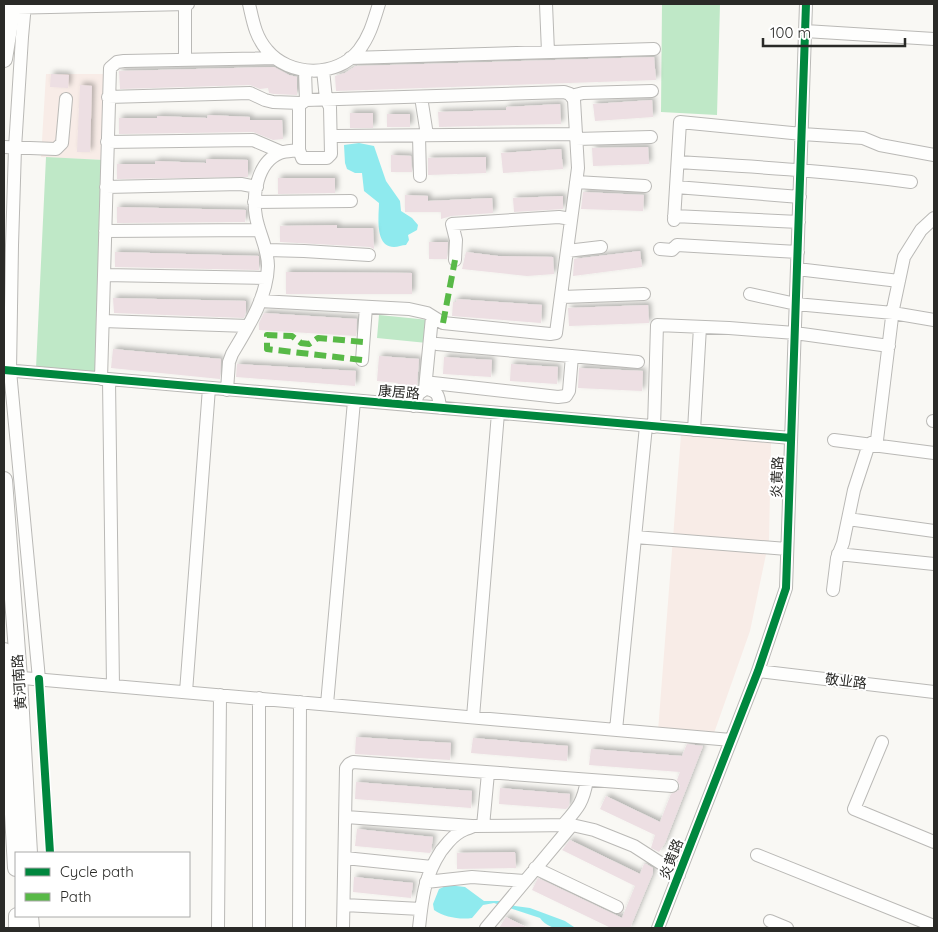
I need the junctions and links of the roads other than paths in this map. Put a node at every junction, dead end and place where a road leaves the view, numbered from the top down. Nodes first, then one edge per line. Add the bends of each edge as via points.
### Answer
1 (187, 4) edge
2 (249, 4) edge
3 (379, 4) edge
4 (546, 4) edge
5 (806, 4) edge
6 (84, 5) edge
7 (16, 6) edge
8 (805, 31) junction
9 (934, 40) edge
10 (654, 49) dead end
11 (548, 52) junction
12 (275, 58) junction
13 (350, 58) junction
14 (4, 59) edge
15 (185, 60) junction
16 (324, 70) junction
17 (305, 71) junction
18 (652, 91) dead end
19 (421, 96) junction
20 (571, 96) junction
21 (108, 97) junction
22 (66, 99) dead end
23 (326, 99) junction
24 (304, 102) junction
25 (330, 133) junction
26 (802, 134) junction
27 (423, 135) junction
28 (576, 136) junction
29 (651, 137) dead end
30 (107, 142) junction
31 (10, 148) edge
32 (299, 150) junction
33 (281, 152) junction
34 (934, 155) edge
35 (678, 162) junction
36 (801, 170) junction
37 (420, 176) dead end
38 (576, 182) junction
39 (911, 182) dead end
40 (645, 186) dead end
41 (106, 187) junction
42 (257, 187) junction
43 (676, 187) junction
44 (800, 197) junction
45 (352, 201) dead end
46 (254, 202) junction
47 (934, 218) edge
48 (571, 219) junction
49 (799, 222) junction
50 (259, 230) junction
51 (105, 231) junction
52 (601, 247) dead end
53 (267, 250) junction
54 (660, 250) dead end
55 (567, 251) junction
56 (798, 252) junction
57 (369, 255) dead end
58 (454, 260) dead end
59 (797, 269) junction
60 (104, 275) junction
61 (266, 278) junction
62 (899, 281) junction
63 (644, 294) dead end
64 (750, 294) dead end
65 (562, 297) junction
66 (260, 301) junction
67 (796, 304) junction
68 (366, 307) junction
69 (893, 313) junction
70 (435, 319) junction
71 (934, 320) edge
72 (103, 321) junction
73 (248, 326) junction
74 (700, 327) junction
75 (795, 333) junction
76 (437, 344) junction
77 (888, 346) junction
78 (572, 356) junction
79 (362, 360) dead end
80 (638, 362) dead end
81 (7, 371) edge
82 (105, 379) junction
83 (430, 387) junction
84 (210, 388) junction
85 (227, 390) junction
86 (354, 401) junction
87 (414, 406) junction
88 (440, 408) junction
89 (498, 413) junction
90 (651, 426) junction
91 (694, 430) junction
92 (791, 438) junction
93 (834, 440) dead end
94 (869, 444) junction
95 (934, 454) edge
96 (4, 480) edge
97 (848, 519) junction
98 (934, 531) edge
99 (636, 537) junction
100 (787, 549) junction
101 (838, 554) junction
102 (934, 564) edge
103 (832, 590) dead end
104 (4, 651) edge
105 (758, 671) junction
106 (10, 677) edge
107 (39, 679) junction
108 (113, 686) junction
109 (186, 692) junction
110 (934, 692) edge
111 (10, 695) edge
112 (220, 695) junction
113 (258, 698) junction
114 (300, 702) junction
115 (327, 704) junction
116 (473, 717) junction
117 (616, 730) junction
118 (731, 740) junction
119 (882, 742) dead end
120 (488, 773) junction
121 (587, 780) junction
122 (672, 786) dead end
123 (346, 817) junction
124 (568, 825) junction
125 (479, 826) junction
126 (934, 842) edge
127 (15, 852) edge
128 (29, 852) edge
129 (757, 855) dead end
130 (345, 858) junction
131 (432, 867) junction
132 (535, 868) junction
133 (679, 875) junction
134 (524, 881) junction
135 (426, 882) junction
136 (344, 905) junction
137 (617, 907) dead end
138 (421, 909) junction
139 (770, 921) dead end
140 (934, 926) edge
141 (218, 928) edge
142 (259, 928) edge
143 (299, 928) edge
144 (343, 928) edge
145 (419, 928) edge
146 (486, 928) edge
147 (658, 928) edge
148 (787, 928) edge

1 - 6 street
1 - 15 street
2 - 12 street via 255,32
3 - 13 street via 367,38
4 - 11 street
5 - 8 street, 炎黄路
6 - 7 street
7 - 14 main road
7 - 31 street
8 - 9 street
8 - 26 street, 炎黄路
10 - 11 street
11 - 13 street
12 - 15 street
12 - 17 street via 292,69
13 - 16 street
15 - 21 street via 117,62 110,68
16 - 17 street
16 - 23 street
17 - 24 street
18 - 20 street
19 - 20 street via 564,92
19 - 23 street
19 - 27 street
20 - 28 street
21 - 24 street via 250,93 274,102
21 - 30 street
22 - 31 street via 60,147
23 - 24 street
23 - 25 street via 330,107
24 - 32 street via 298,105
25 - 27 street via 336,136
25 - 32 street via 331,154 327,158 302,158
26 - 34 street via 863,138 880,145
26 - 35 street via 680,122
26 - 36 street, 炎黄路
27 - 28 street
27 - 37 street
28 - 29 street
28 - 38 street
30 - 33 street via 253,140
30 - 41 street
31 - 81 street via 12,245
32 - 33 street
33 - 42 street via 262,171
35 - 36 street
35 - 43 street
36 - 39 street
36 - 44 street, 炎黄路
38 - 40 street
38 - 48 street
41 - 42 street via 241,184
41 - 51 street
42 - 46 street
43 - 44 street
43 - 49 street via 674,218
44 - 49 street, 炎黄路
45 - 46 street
46 - 50 street
47 - 62 street via 921,230 904,257
48 - 55 street
48 - 58 street via 559,217 452,224 456,240
49 - 56 street, 炎黄路
50 - 51 street
50 - 53 street
51 - 60 street
52 - 55 street
53 - 57 street
53 - 61 street
54 - 56 street via 672,250 677,245
55 - 65 street
56 - 59 street, 炎黄路
59 - 62 street
59 - 67 street, 炎黄路
60 - 61 street
60 - 72 street
61 - 66 street
62 - 69 street
63 - 65 street
64 - 67 street
65 - 70 street via 556,333
66 - 68 street
66 - 73 street
67 - 69 street
67 - 75 street, 炎黄路
68 - 70 street via 409,309 427,313
68 - 79 street
69 - 71 street
69 - 77 street
70 - 76 street
70 - 83 street
72 - 73 street
72 - 82 street
73 - 85 street via 229,362
74 - 75 street
74 - 90 street via 658,325
74 - 91 street
75 - 77 street
75 - 92 street, 炎黄路
76 - 78 street
76 - 83 street
77 - 94 street via 877,440
78 - 80 street
78 - 83 street via 570,391 566,396
81 - 82 street, 康居路
81 - 107 street
82 - 84 street, 康居路
82 - 108 street
83 - 87 street via 418,394
83 - 88 street via 439,396
84 - 85 street, 康居路
84 - 109 street
85 - 86 street, 康居路
86 - 87 street, 康居路
86 - 115 street
87 - 88 street, 康居路
88 - 89 street, 康居路
89 - 90 street, 康居路
89 - 116 street
90 - 91 street, 康居路
90 - 99 street
91 - 92 street, 康居路
92 - 100 street, 炎黄路
93 - 94 street
94 - 95 street
94 - 97 street
96 - 106 main road, 黄河南路
97 - 98 street
97 - 101 street
99 - 100 street
99 - 117 street
100 - 105 street, 炎黄路 via 786,588
101 - 102 street
101 - 103 street
104 - 106 main road, 黄河南路
105 - 110 street, 敬业路
105 - 118 street, 炎黄路
106 - 107 street
106 - 111 main road, 黄河南路
107 - 108 street
108 - 109 street
109 - 112 street
111 - 127 main road, 黄河南路
111 - 128 main road, 黄河南路
112 - 113 street
112 - 141 street
113 - 114 street
113 - 142 street
114 - 115 street
114 - 143 street
115 - 116 street
116 - 117 street
117 - 118 street
118 - 133 street, 炎黄路
119 - 126 street via 854,809
120 - 121 street
120 - 123 street via 352,762 346,768
120 - 125 street
121 - 122 street
121 - 124 street via 584,797
123 - 125 street
123 - 130 street
124 - 125 street
124 - 132 street
124 - 133 street via 594,830 634,846
125 - 131 street via 460,832 449,840
129 - 140 street
130 - 131 street
130 - 136 street
131 - 135 street
132 - 134 street
132 - 137 street
133 - 147 street, 炎黄路
134 - 135 street via 472,877
134 - 146 street
135 - 138 street
136 - 138 street
136 - 144 street
138 - 145 street
139 - 148 street

